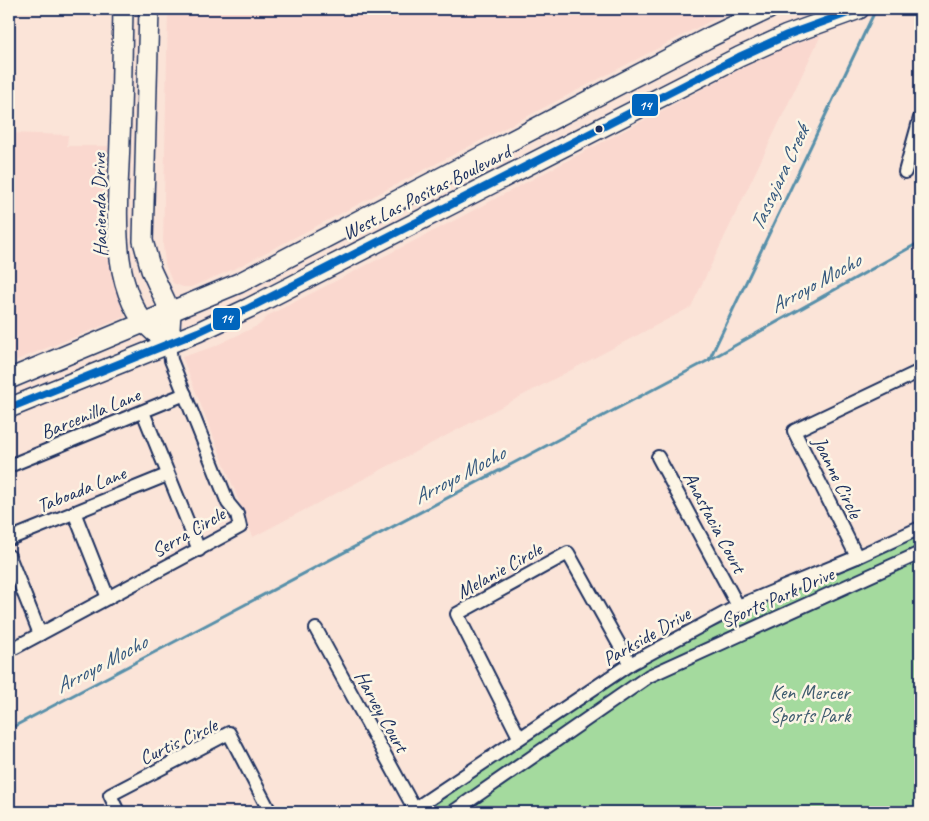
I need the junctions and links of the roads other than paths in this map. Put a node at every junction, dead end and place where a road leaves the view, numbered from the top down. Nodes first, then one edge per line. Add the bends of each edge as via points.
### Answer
1 (123, 9) edge
2 (149, 9) edge
3 (769, 9) edge
4 (859, 9) edge
5 (920, 118) edge
6 (905, 172) dead end
7 (171, 313) junction
8 (144, 324) junction
9 (169, 344) junction
10 (920, 372) edge
11 (9, 379) edge
12 (185, 394) junction
13 (9, 408) edge
14 (143, 412) junction
15 (658, 457) dead end
16 (9, 466) edge
17 (167, 475) junction
18 (74, 512) junction
19 (920, 528) edge
20 (9, 538) edge
21 (199, 550) junction
22 (920, 553) edge
23 (9, 556) edge
24 (857, 557) junction
25 (108, 598) junction
26 (738, 606) junction
27 (316, 630) dead end
28 (40, 634) junction
29 (9, 648) edge
30 (630, 664) junction
31 (520, 736) junction
32 (412, 811) edge
33 (118, 812) edge
34 (270, 812) edge
35 (453, 812) edge

1 - 8 main road, Hacienda Drive via 118,243 133,304
2 - 7 main road via 143,241 151,270
3 - 7 main road, West Las Positas Boulevard via 239,283
4 - 9 main road, West Las Positas Boulevard via 796,31 747,54 249,308
5 - 6 street
7 - 8 main road, West Las Positas Boulevard
7 - 9 main road
8 - 9 main road, Hacienda Drive
8 - 11 main road, West Las Positas Boulevard
9 - 12 street, Serra Circle via 171,360
9 - 13 main road, West Las Positas Boulevard
10 - 24 street, Joanne Circle via 794,431
12 - 14 street, Barcenilla Lane
12 - 21 street, Serra Circle via 240,527
14 - 16 street, Barcenilla Lane
14 - 17 street
15 - 26 street, Anastacia Court
17 - 18 street, Taboada Lane
17 - 21 street
18 - 20 street, Taboada Lane
18 - 25 street
19 - 24 street, Parkside Drive
21 - 25 street, Serra Circle
22 - 35 street, Sports Park Drive via 649,676
23 - 28 street
24 - 26 street, Parkside Drive
25 - 28 street, Serra Circle
26 - 30 street, Parkside Drive
27 - 32 street, Harvey Court
28 - 29 street, Serra Circle
30 - 31 street, Parkside Drive
30 - 31 street, Melanie Circle via 568,553 457,614
31 - 32 street, Parkside Drive
33 - 34 street, Curtis Circle via 110,795 229,733

